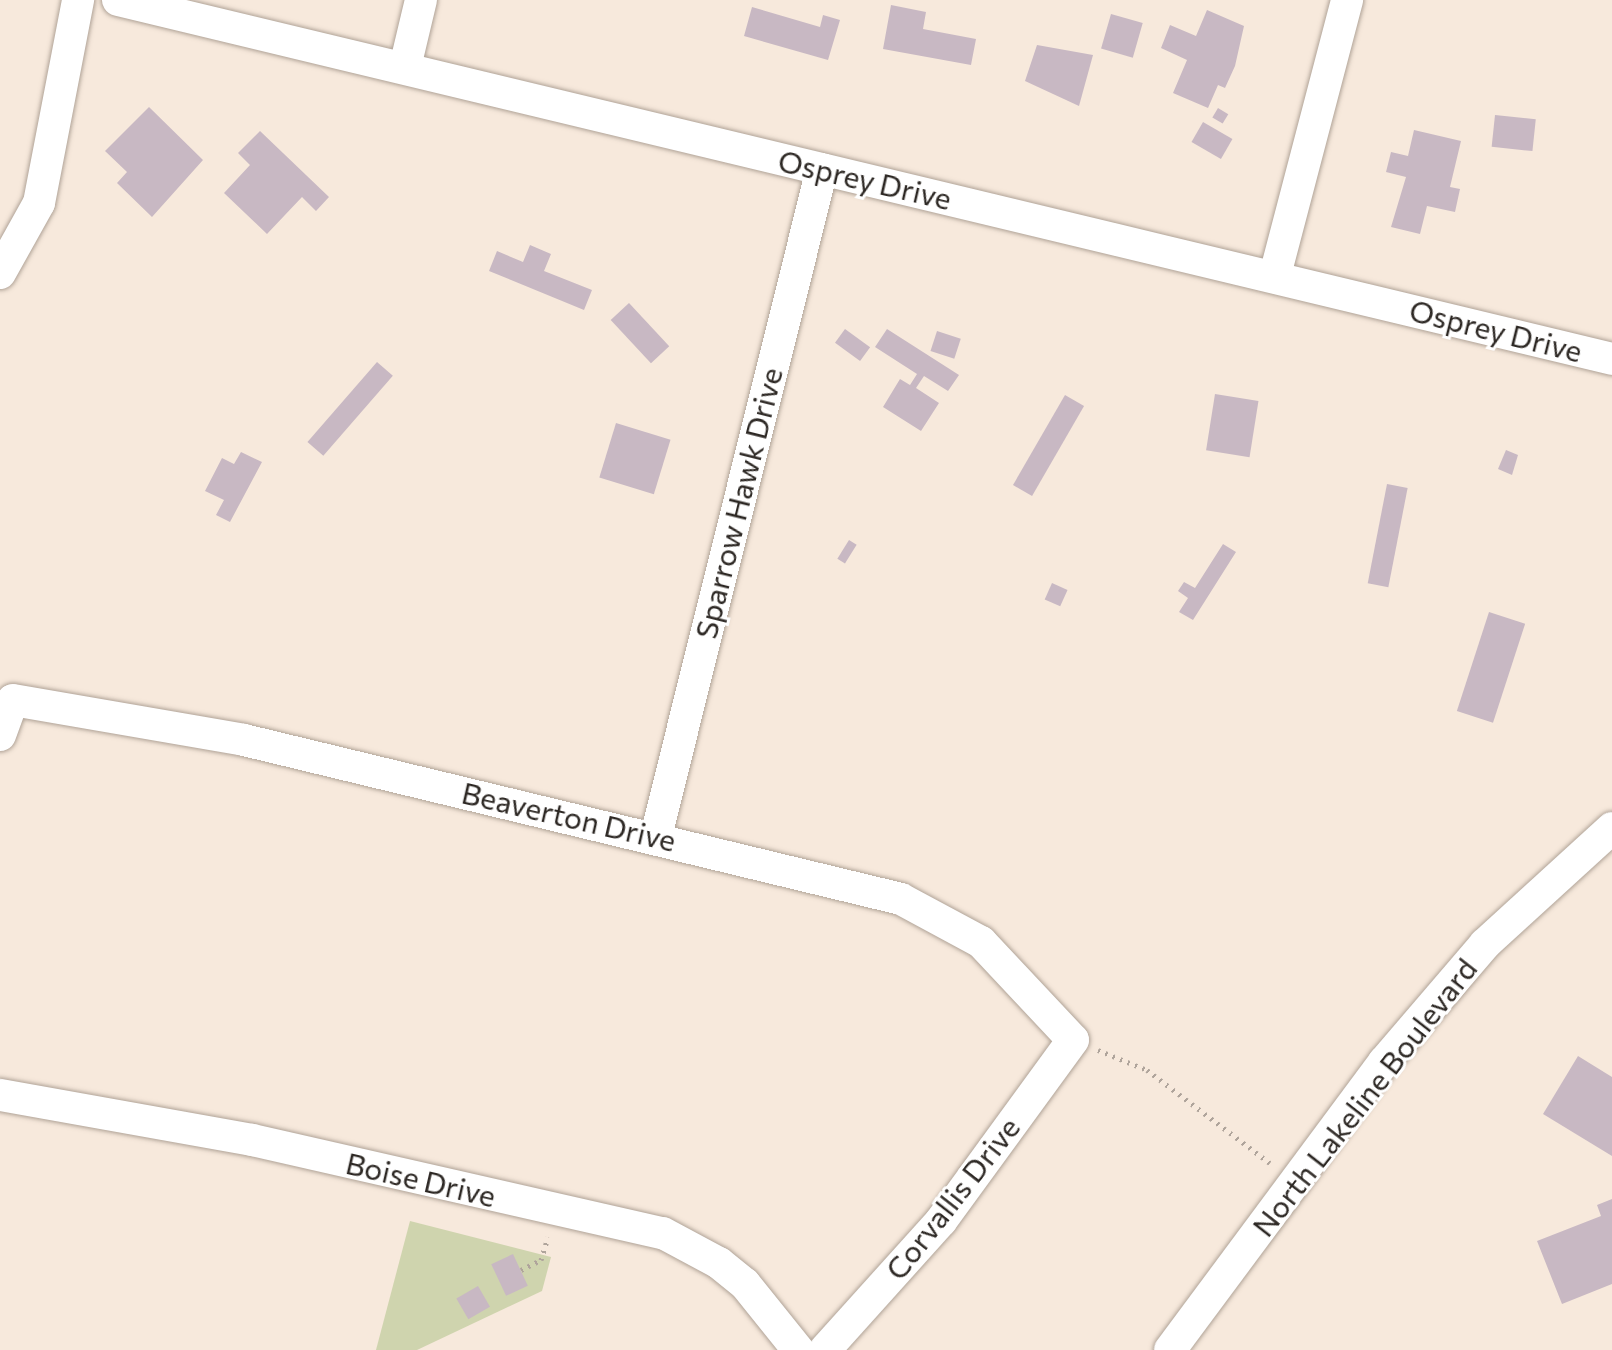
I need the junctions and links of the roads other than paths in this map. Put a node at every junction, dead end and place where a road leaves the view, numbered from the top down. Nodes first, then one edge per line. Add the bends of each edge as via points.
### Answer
1 (78, 0) edge
2 (118, 0) edge
3 (421, 0) edge
4 (1347, 0) edge
5 (405, 67) junction
6 (822, 169) junction
7 (0, 273) edge
8 (1275, 275) junction
9 (1612, 359) edge
10 (0, 735) edge
11 (1612, 828) edge
12 (656, 836) junction
13 (1073, 1040) joint
14 (0, 1095) edge
15 (798, 1350) edge
16 (825, 1350) edge
17 (1170, 1350) edge

1 - 7 street via 39,203
2 - 5 street, Osprey Drive
3 - 5 street
4 - 8 street
5 - 6 street, Osprey Drive
6 - 8 street, Osprey Drive
6 - 12 street, Sparrow Hawk Drive
8 - 9 street, Osprey Drive
10 - 12 street, Beaverton Drive via 13,700 244,740
11 - 17 street, North Lakeline Boulevard via 1485,944 1414,1026
12 - 13 street, Beaverton Drive via 901,899 981,942
13 - 16 street, Corvallis Drive via 941,1221
14 - 15 street, Boise Drive via 252,1140 663,1233 719,1263 745,1284

